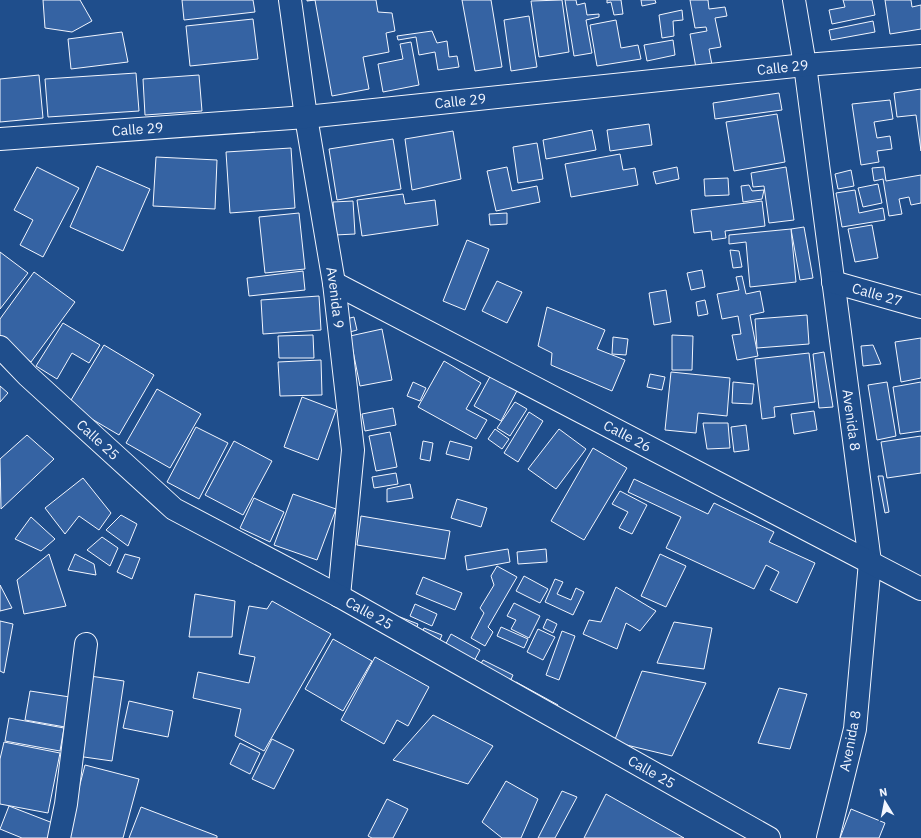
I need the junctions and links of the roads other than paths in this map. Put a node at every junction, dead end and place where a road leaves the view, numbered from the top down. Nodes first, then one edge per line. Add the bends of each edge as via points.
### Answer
1 (290, 0) edge
2 (794, 0) edge
3 (921, 56) edge
4 (805, 65) junction
5 (306, 117) junction
6 (0, 140) edge
7 (833, 282) junction
8 (334, 283) junction
9 (921, 307) edge
10 (0, 347) edge
11 (870, 562) junction
12 (921, 589) edge
13 (339, 596) junction
14 (86, 644) dead end
15 (59, 838) edge
16 (770, 838) edge
17 (828, 838) edge

1 - 5 street, Avenida 9
2 - 4 street, Avenida 8
3 - 4 street, Calle 29
4 - 5 street, Calle 29
4 - 7 street, Avenida 8
5 - 6 street, Calle 29
5 - 8 street, Avenida 9
7 - 9 street, Calle 27
7 - 11 street, Avenida 8
8 - 11 street, Calle 26
8 - 13 street, Avenida 9 via 353,450
10 - 13 street, Calle 25 via 28,376 174,509
11 - 12 street, Calle 26
11 - 17 street, Avenida 8 via 855,729
13 - 16 street, Calle 25
14 - 15 street via 66,804

